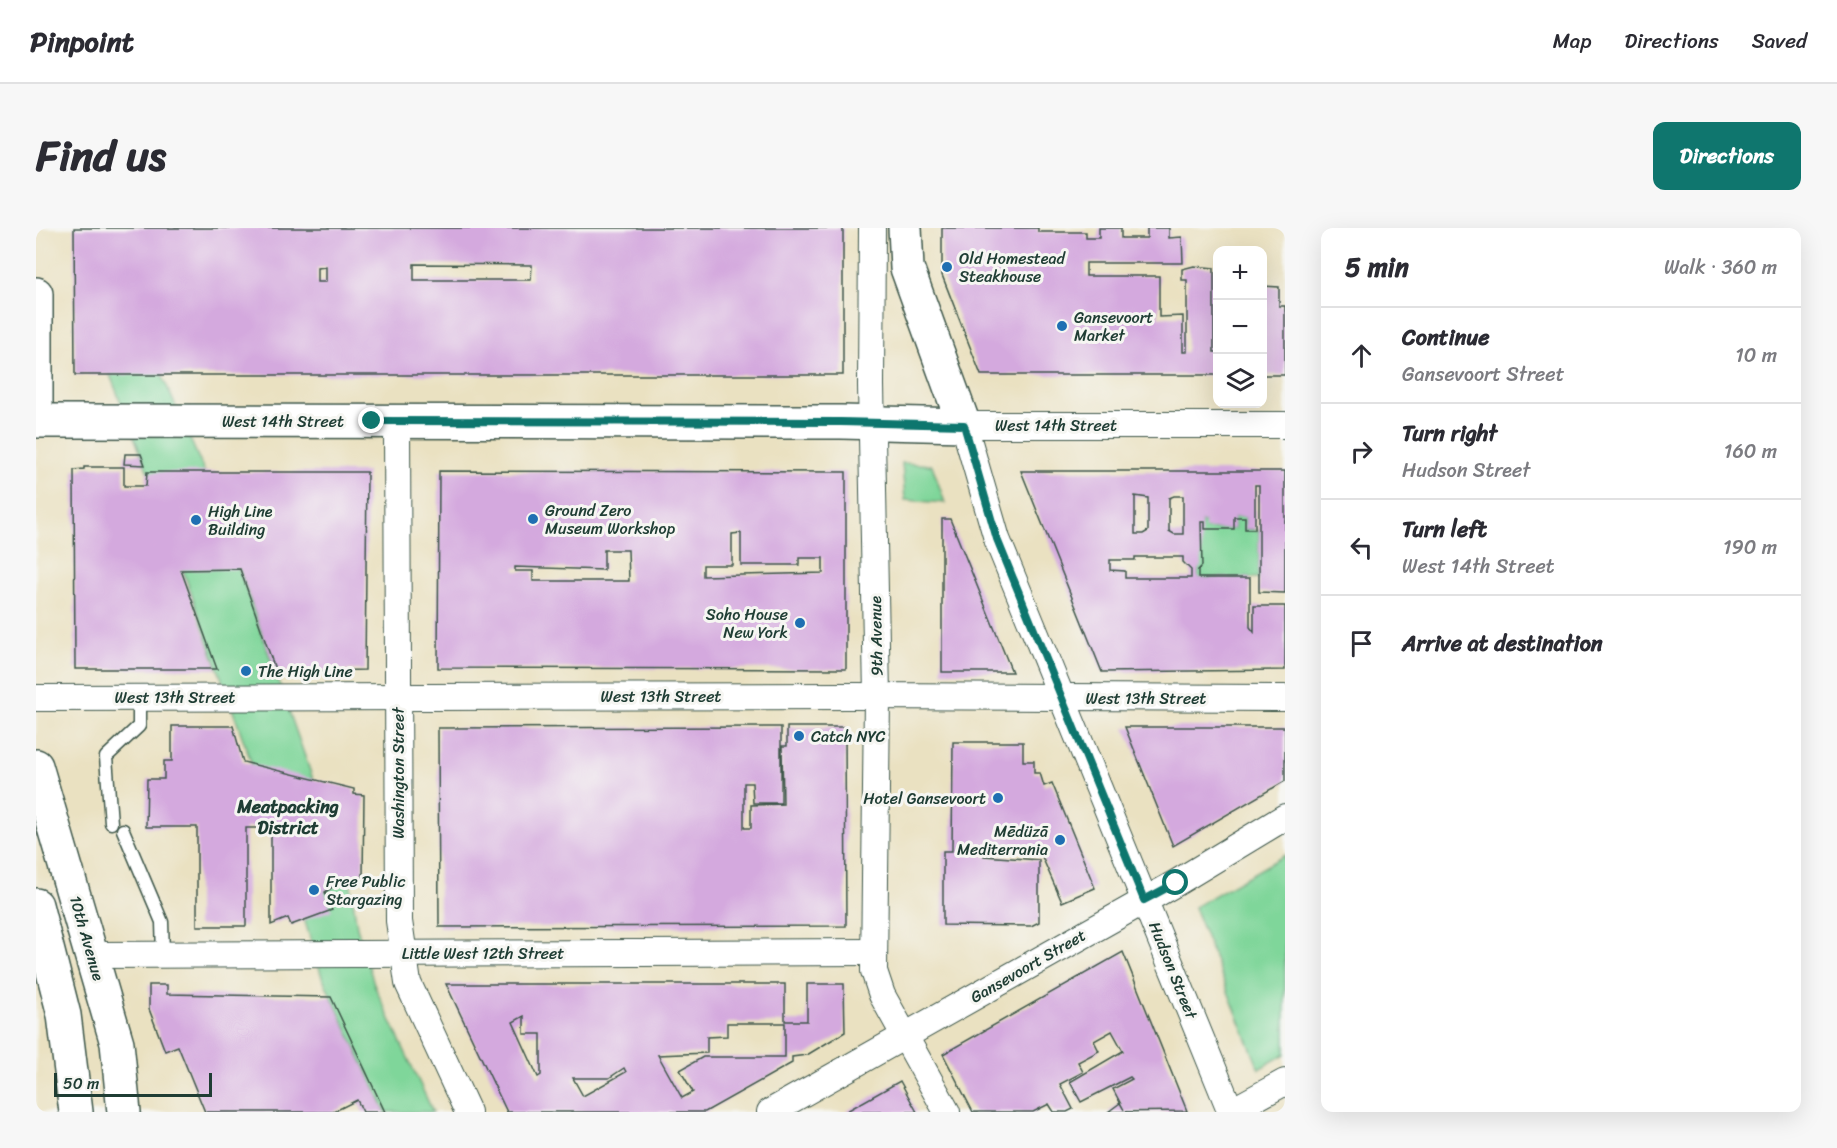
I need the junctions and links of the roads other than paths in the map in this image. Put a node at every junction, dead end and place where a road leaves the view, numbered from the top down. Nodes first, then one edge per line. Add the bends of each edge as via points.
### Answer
1 (872, 228) edge
2 (905, 228) edge
3 (36, 294) edge
4 (36, 411) edge
5 (36, 421) edge
6 (397, 421) junction
7 (873, 423) junction
8 (964, 425) junction
9 (1285, 426) edge
10 (878, 696) junction
11 (398, 697) junction
12 (1064, 697) junction
13 (36, 698) edge
14 (139, 698) junction
15 (1285, 698) edge
16 (36, 766) edge
17 (1285, 817) edge
18 (111, 823) dead end
19 (123, 830) dead end
20 (1144, 900) junction
21 (36, 905) edge
22 (874, 952) junction
23 (402, 954) junction
24 (93, 955) junction
25 (163, 955) junction
26 (905, 1036) junction
27 (1285, 1082) edge
28 (76, 1112) edge
29 (124, 1112) edge
30 (468, 1112) edge
31 (770, 1112) edge
32 (947, 1112) edge
33 (1230, 1112) edge

1 - 7 street, 9th Avenue
2 - 8 main road via 907,268
3 - 4 main road
5 - 6 main road, West 14th Street
6 - 7 main road, West 14th Street
6 - 11 street, Washington Street
7 - 8 main road, West 14th Street
7 - 10 street, 9th Avenue
8 - 9 street, West 14th Street
8 - 12 street, Hudson Street via 997,539
10 - 11 street, West 13th Street
10 - 12 street, West 13th Street
10 - 22 street, 9th Avenue
11 - 14 street, West 13th Street
11 - 23 street, Washington Street via 398,898
12 - 15 street, West 13th Street
12 - 20 street, Hudson Street
13 - 14 street, West 13th Street
14 - 18 lane via 139,726 106,757
16 - 24 main road, 10th Avenue
17 - 20 street, Gansevoort Street
19 - 25 lane via 162,922
20 - 26 street, Gansevoort Street
20 - 33 street, Hudson Street
21 - 28 main road via 64,1016
22 - 23 street, Little West 12th Street
22 - 26 street, 9th Avenue via 876,984
23 - 25 street, Little West 12th Street
23 - 30 street, Washington Street via 413,996
24 - 25 street, Little West 12th Street
24 - 29 main road, 10th Avenue via 121,1063
26 - 31 street, Gansevoort Street
26 - 32 street, 9th Avenue
27 - 33 street

